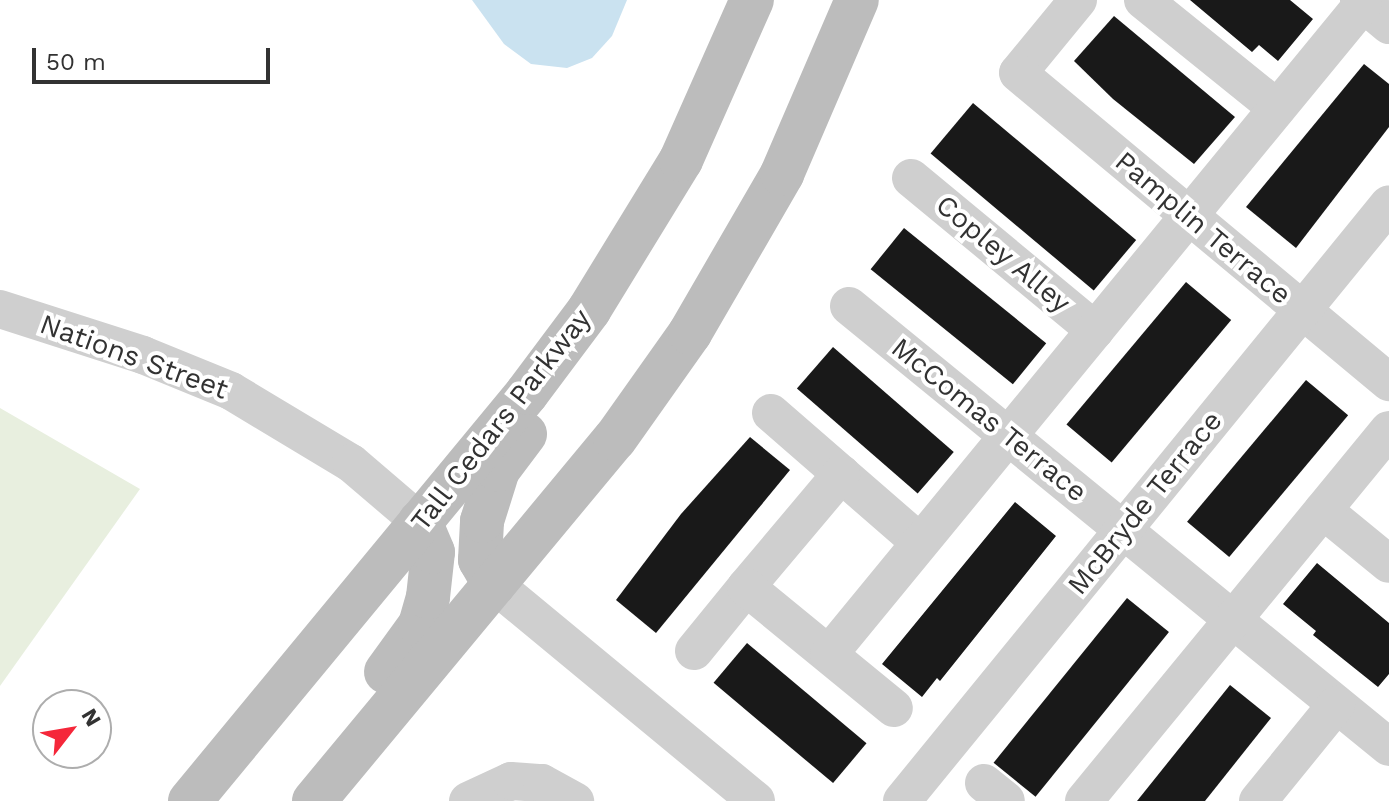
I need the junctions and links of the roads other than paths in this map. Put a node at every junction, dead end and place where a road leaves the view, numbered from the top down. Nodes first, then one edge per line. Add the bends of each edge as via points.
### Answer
1 (752, 0) edge
2 (857, 0) edge
3 (1078, 0) edge
4 (1143, 0) edge
5 (1370, 9) edge
6 (1277, 108) junction
7 (911, 178) dead end
8 (1389, 204) edge
9 (1190, 216) junction
10 (849, 306) dead end
11 (0, 309) edge
12 (589, 310) junction
13 (1302, 311) junction
14 (1095, 330) junction
15 (1389, 382) edge
16 (771, 413) dead end
17 (1389, 430) edge
18 (1008, 436) junction
19 (841, 474) junction
20 (1323, 510) junction
21 (420, 522) junction
22 (1123, 530) junction
23 (918, 541) junction
24 (1389, 564) edge
25 (494, 584) junction
26 (746, 587) junction
27 (1231, 618) junction
28 (694, 651) dead end
29 (829, 654) junction
30 (1336, 705) junction
31 (894, 708) dead end
32 (1389, 747) edge
33 (325, 788) edge
34 (190, 801) edge
35 (468, 801) edge
36 (575, 801) edge
37 (756, 801) edge
38 (902, 801) edge
39 (1084, 801) edge
40 (1258, 801) edge

1 - 12 main road, Tall Cedars Parkway via 681,160
2 - 25 main road via 782,174 690,333 615,439
3 - 9 street, Pamplin Terrace via 1018,73
4 - 6 street
5 - 6 street, Copley Alley
6 - 9 street, Copley Alley
7 - 14 street, Copley Alley
8 - 13 street, McBryde Terrace
9 - 13 street, Pamplin Terrace
9 - 14 street, Copley Alley
10 - 18 street, McComas Terrace
11 - 21 street, Nations Street via 143,355 231,391 351,463
12 - 21 main road, Tall Cedars Parkway
12 - 25 main road via 586,358 512,449 491,490 479,538 483,573
13 - 15 street, Pamplin Terrace
13 - 22 street, McBryde Terrace
14 - 18 street, Copley Alley
16 - 19 street
17 - 20 street
18 - 22 street, McComas Terrace
18 - 23 street, Copley Alley
19 - 23 street
19 - 26 street
20 - 24 street
20 - 27 street
21 - 33 main road via 433,552 420,625 342,728
21 - 34 main road, Tall Cedars Parkway
22 - 27 street, McComas Terrace
22 - 38 street, McBryde Terrace
23 - 29 street, Copley Alley
25 - 33 main road
25 - 37 street
26 - 28 street
26 - 29 street
27 - 30 street, McComas Terrace
27 - 39 street
29 - 31 street
30 - 32 street, McComas Terrace
30 - 40 street
35 - 36 street via 511,781 542,783

